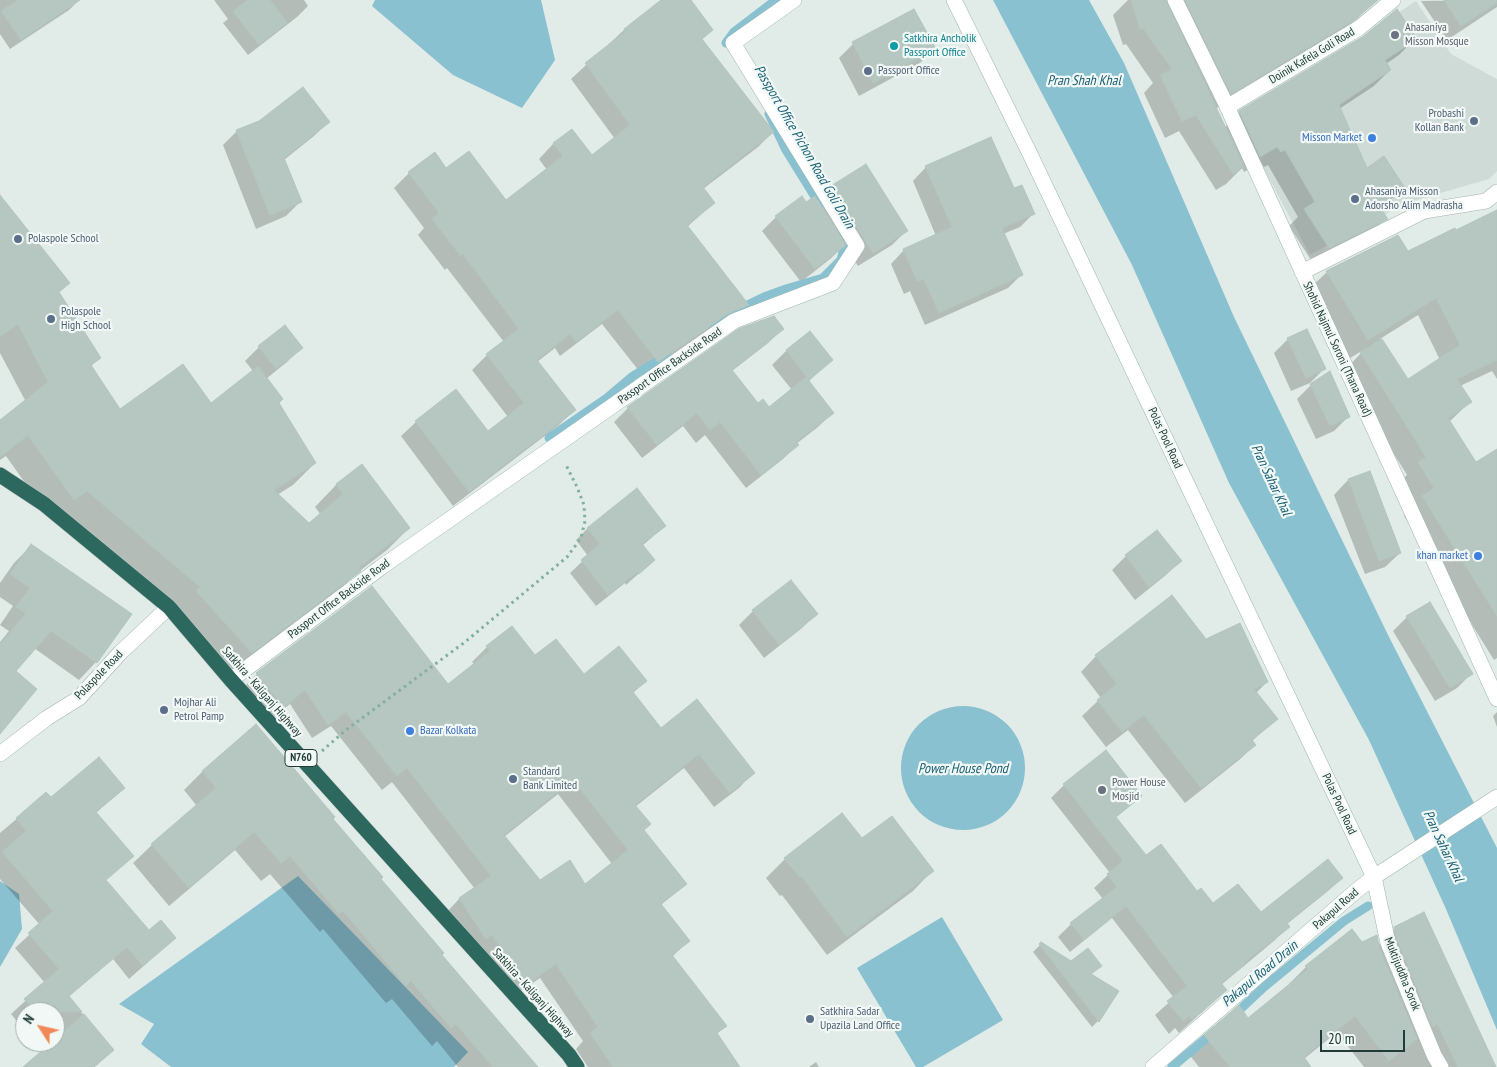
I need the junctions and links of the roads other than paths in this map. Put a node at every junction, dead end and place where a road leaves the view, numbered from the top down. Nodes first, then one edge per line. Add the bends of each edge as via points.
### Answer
1 (794, 0) edge
2 (954, 0) edge
3 (1175, 0) edge
4 (1393, 0) edge
5 (1227, 107) junction
6 (1497, 192) edge
7 (1302, 272) junction
8 (0, 476) edge
9 (169, 607) junction
10 (231, 680) junction
11 (1497, 699) edge
12 (0, 754) edge
13 (1497, 797) edge
14 (1379, 874) junction
15 (577, 1067) edge
16 (1153, 1067) edge
17 (1441, 1067) edge

1 - 10 street, Passport Office Backside Road via 734,43 857,246 833,282 734,321 380,568
2 - 14 street, Polas Pool Road
3 - 5 street, Shohid Najmul Soroni (Thana Road)
4 - 5 street, Doinik Kafela Goli Road via 1359,28
5 - 7 street, Shohid Najmul Soroni (Thana Road)
6 - 7 street via 1486,201 1424,211
7 - 11 street, Shohid Najmul Soroni (Thana Road)
8 - 9 highway, Satkhira - Kaliganj Highway / N760 via 44,504
9 - 10 highway, Satkhira - Kaliganj Highway / N760
9 - 12 street, Polaspole Road via 120,652 79,698
10 - 15 highway, Satkhira - Kaliganj Highway / N760
13 - 14 street, Pakapul Road
14 - 16 street, Pakapul Road
14 - 17 street, Muktijuddha Sorok via 1388,943

